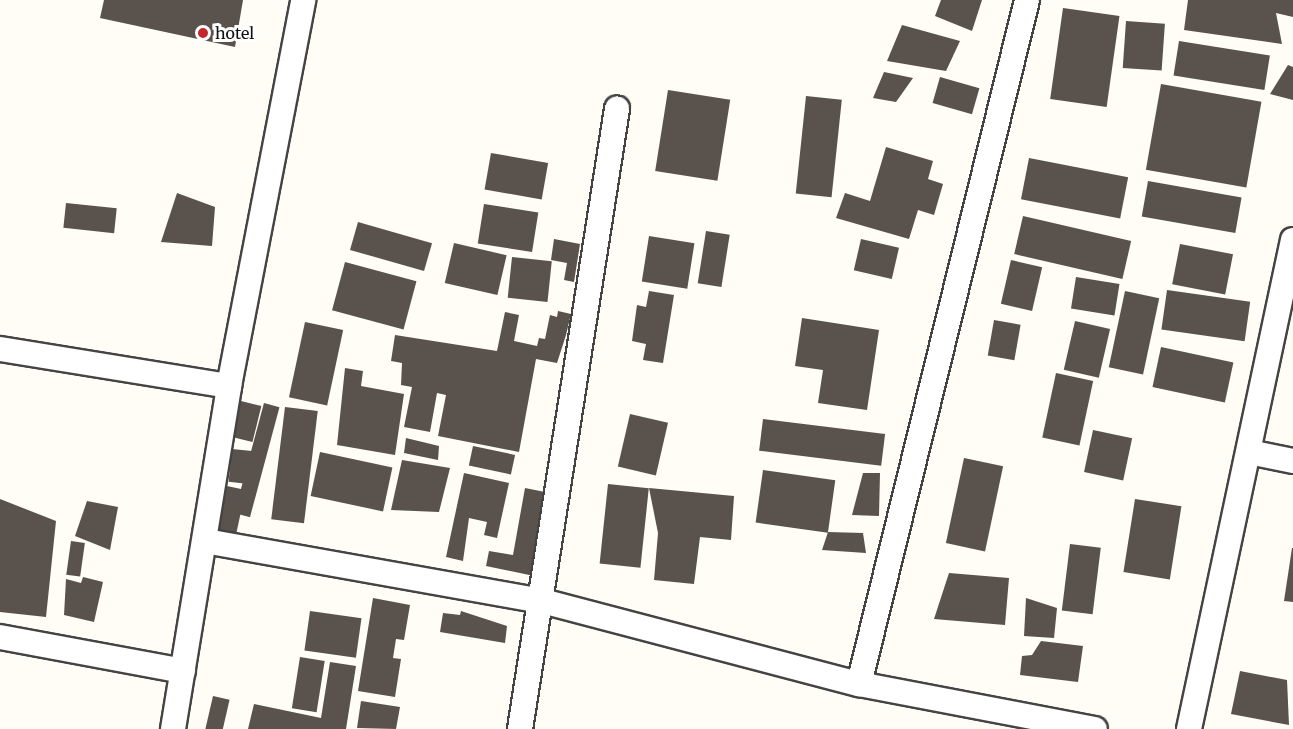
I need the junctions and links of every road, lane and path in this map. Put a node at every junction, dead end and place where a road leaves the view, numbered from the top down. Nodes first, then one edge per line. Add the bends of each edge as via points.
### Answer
1 (303, 0) edge
2 (1027, 0) edge
3 (617, 109) dead end
4 (1293, 240) edge
5 (0, 349) edge
6 (229, 386) junction
7 (1249, 452) junction
8 (1293, 461) edge
9 (205, 541) junction
10 (542, 601) junction
11 (0, 637) edge
12 (183, 671) junction
13 (859, 684) junction
14 (173, 729) edge
15 (520, 729) edge
16 (1095, 729) edge
17 (1189, 729) edge

1 - 6 street
2 - 13 street
3 - 10 street
4 - 7 street
5 - 6 street
6 - 9 street
7 - 8 street
7 - 17 street
9 - 10 street
9 - 12 street
10 - 13 street
10 - 15 street
11 - 12 street
12 - 14 street
13 - 16 street

